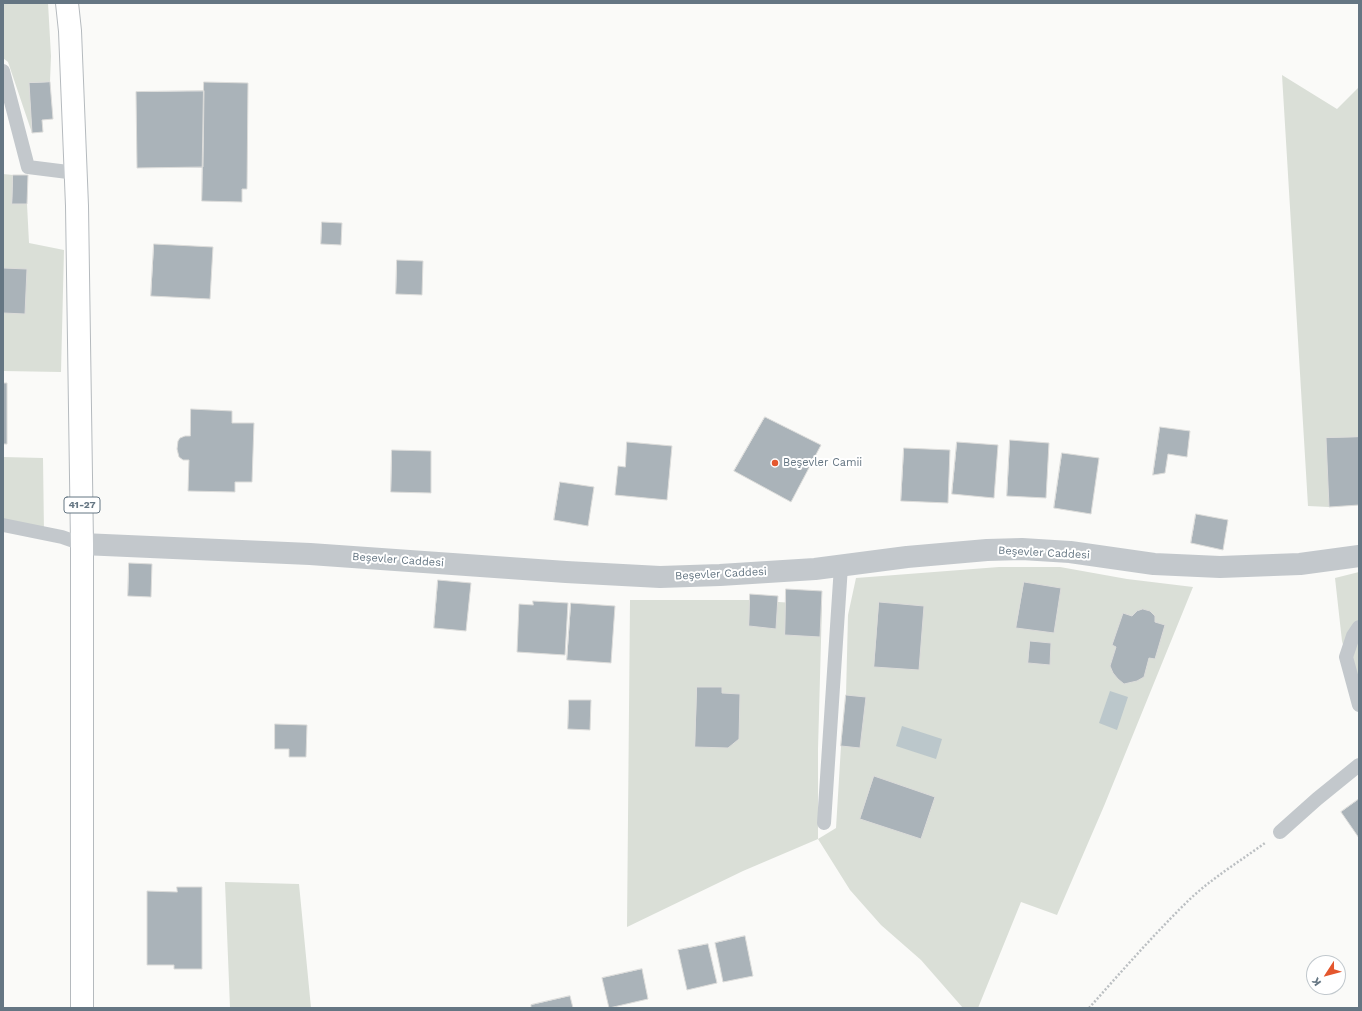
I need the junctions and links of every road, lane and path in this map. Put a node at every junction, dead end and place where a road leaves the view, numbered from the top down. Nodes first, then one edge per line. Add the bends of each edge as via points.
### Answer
1 (67, 3) edge
2 (72, 3) edge
3 (70, 31) junction
4 (3, 71) edge
5 (76, 173) junction
6 (3, 525) edge
7 (82, 544) junction
8 (1359, 556) edge
9 (841, 566) junction
10 (1359, 627) edge
11 (1359, 705) edge
12 (1359, 765) edge
13 (824, 823) dead end
14 (1280, 832) joint
15 (82, 1008) edge
16 (1089, 1008) edge

1 - 3 main road, 41-27
2 - 3 street
3 - 5 main road, 41-27
4 - 5 lane via 28,167
5 - 7 main road, 41-27
6 - 7 lane via 62,537
7 - 9 street, Beşevler Caddesi via 310,554 660,577
7 - 15 main road, 41-27
8 - 9 street, Beşevler Caddesi via 1300,564 1220,567 1154,564 1070,552 1022,549 907,557
9 - 13 lane
10 - 11 lane via 1346,657
12 - 14 lane
14 - 16 path via 1192,898

